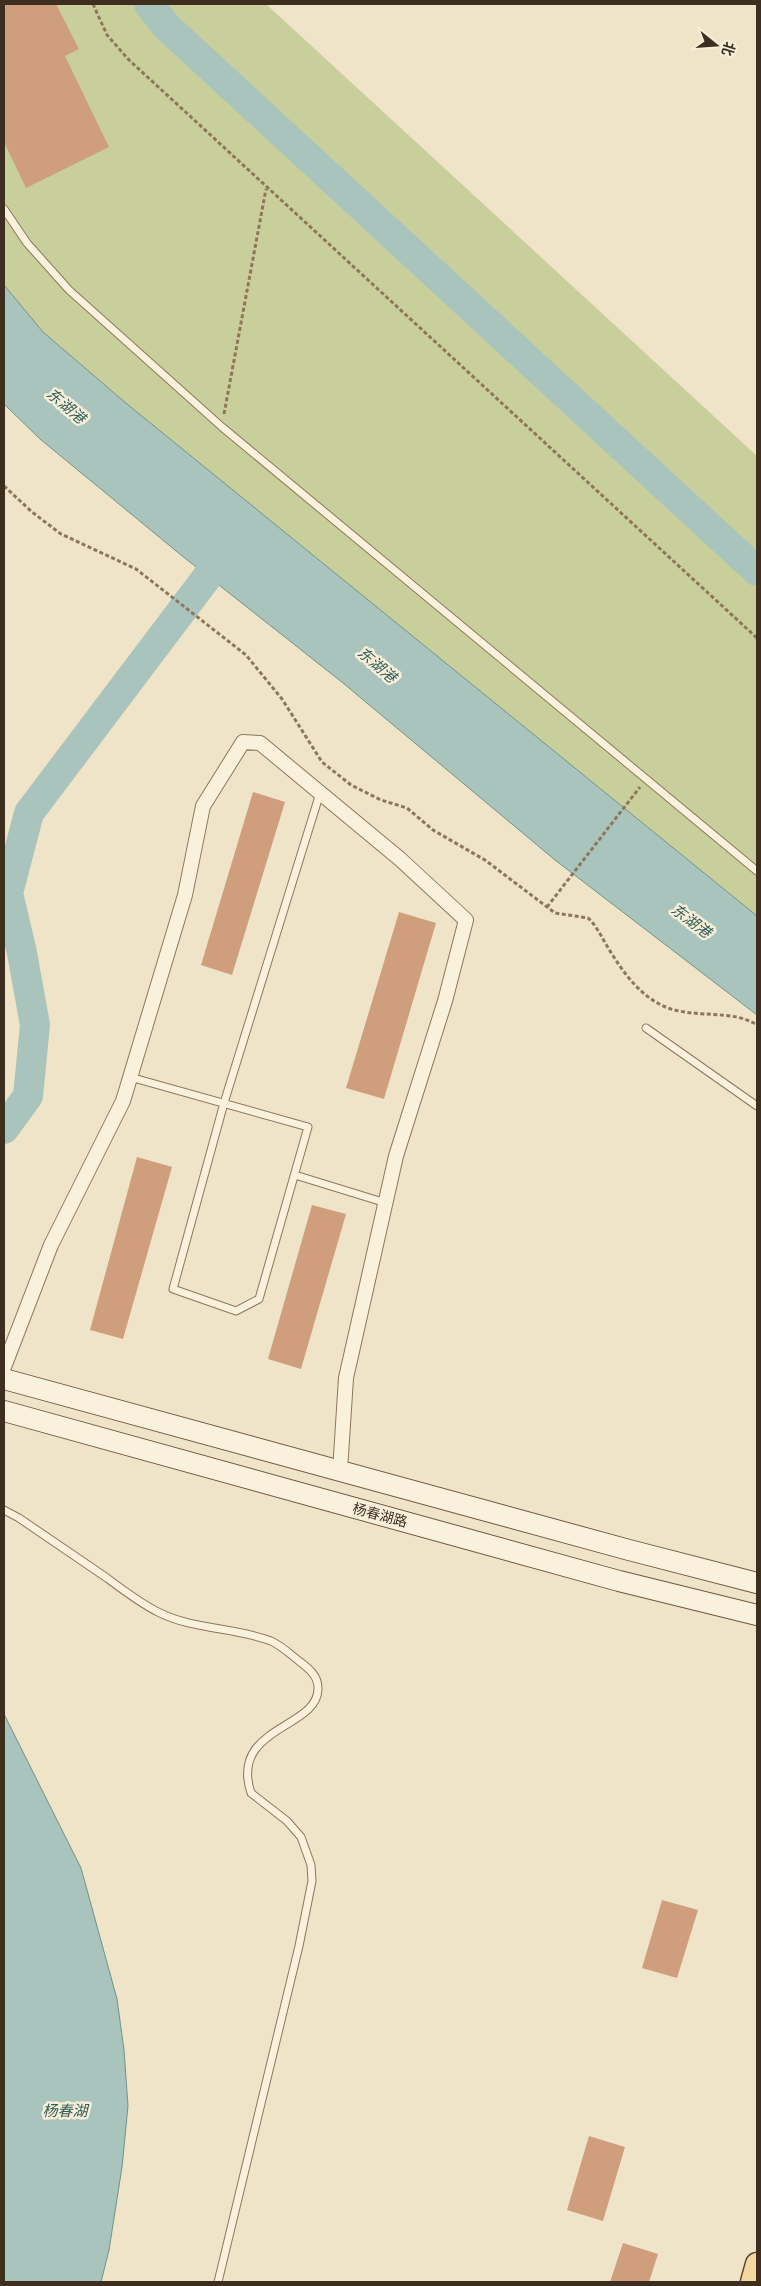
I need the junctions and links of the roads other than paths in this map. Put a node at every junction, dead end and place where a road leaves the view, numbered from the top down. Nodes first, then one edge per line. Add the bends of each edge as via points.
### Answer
1 (4, 209) edge
2 (320, 793) junction
3 (757, 871) edge
4 (646, 1028) dead end
5 (130, 1077) junction
6 (224, 1103) junction
7 (757, 1106) edge
8 (294, 1175) junction
9 (386, 1203) junction
10 (4, 1366) edge
11 (4, 1379) edge
12 (4, 1411) edge
13 (340, 1471) junction
14 (4, 1510) edge
15 (757, 1583) edge
16 (757, 1615) edge
17 (757, 2264) edge
18 (218, 2282) edge
19 (752, 2282) edge

1 - 3 lane via 27,243 69,290 222,427
2 - 5 street via 260,743 243,742 203,806 185,895
2 - 6 lane
2 - 9 street via 400,859 466,920 445,1001 396,1156
4 - 7 lane
5 - 6 lane
5 - 10 street via 123,1101 51,1245
6 - 8 lane via 308,1127
6 - 8 lane via 173,1289 236,1311 259,1299
8 - 9 lane
9 - 13 street via 346,1378
11 - 13 main road
12 - 16 main road, 杨春湖路 via 619,1581
13 - 15 main road
14 - 18 lane via 157,1612 272,1642 310,1669 316,1678 318,1689 308,1710 259,1745 248,1774 251,1793 287,1821 301,1837 311,1864 312,1881
17 - 19 main road

